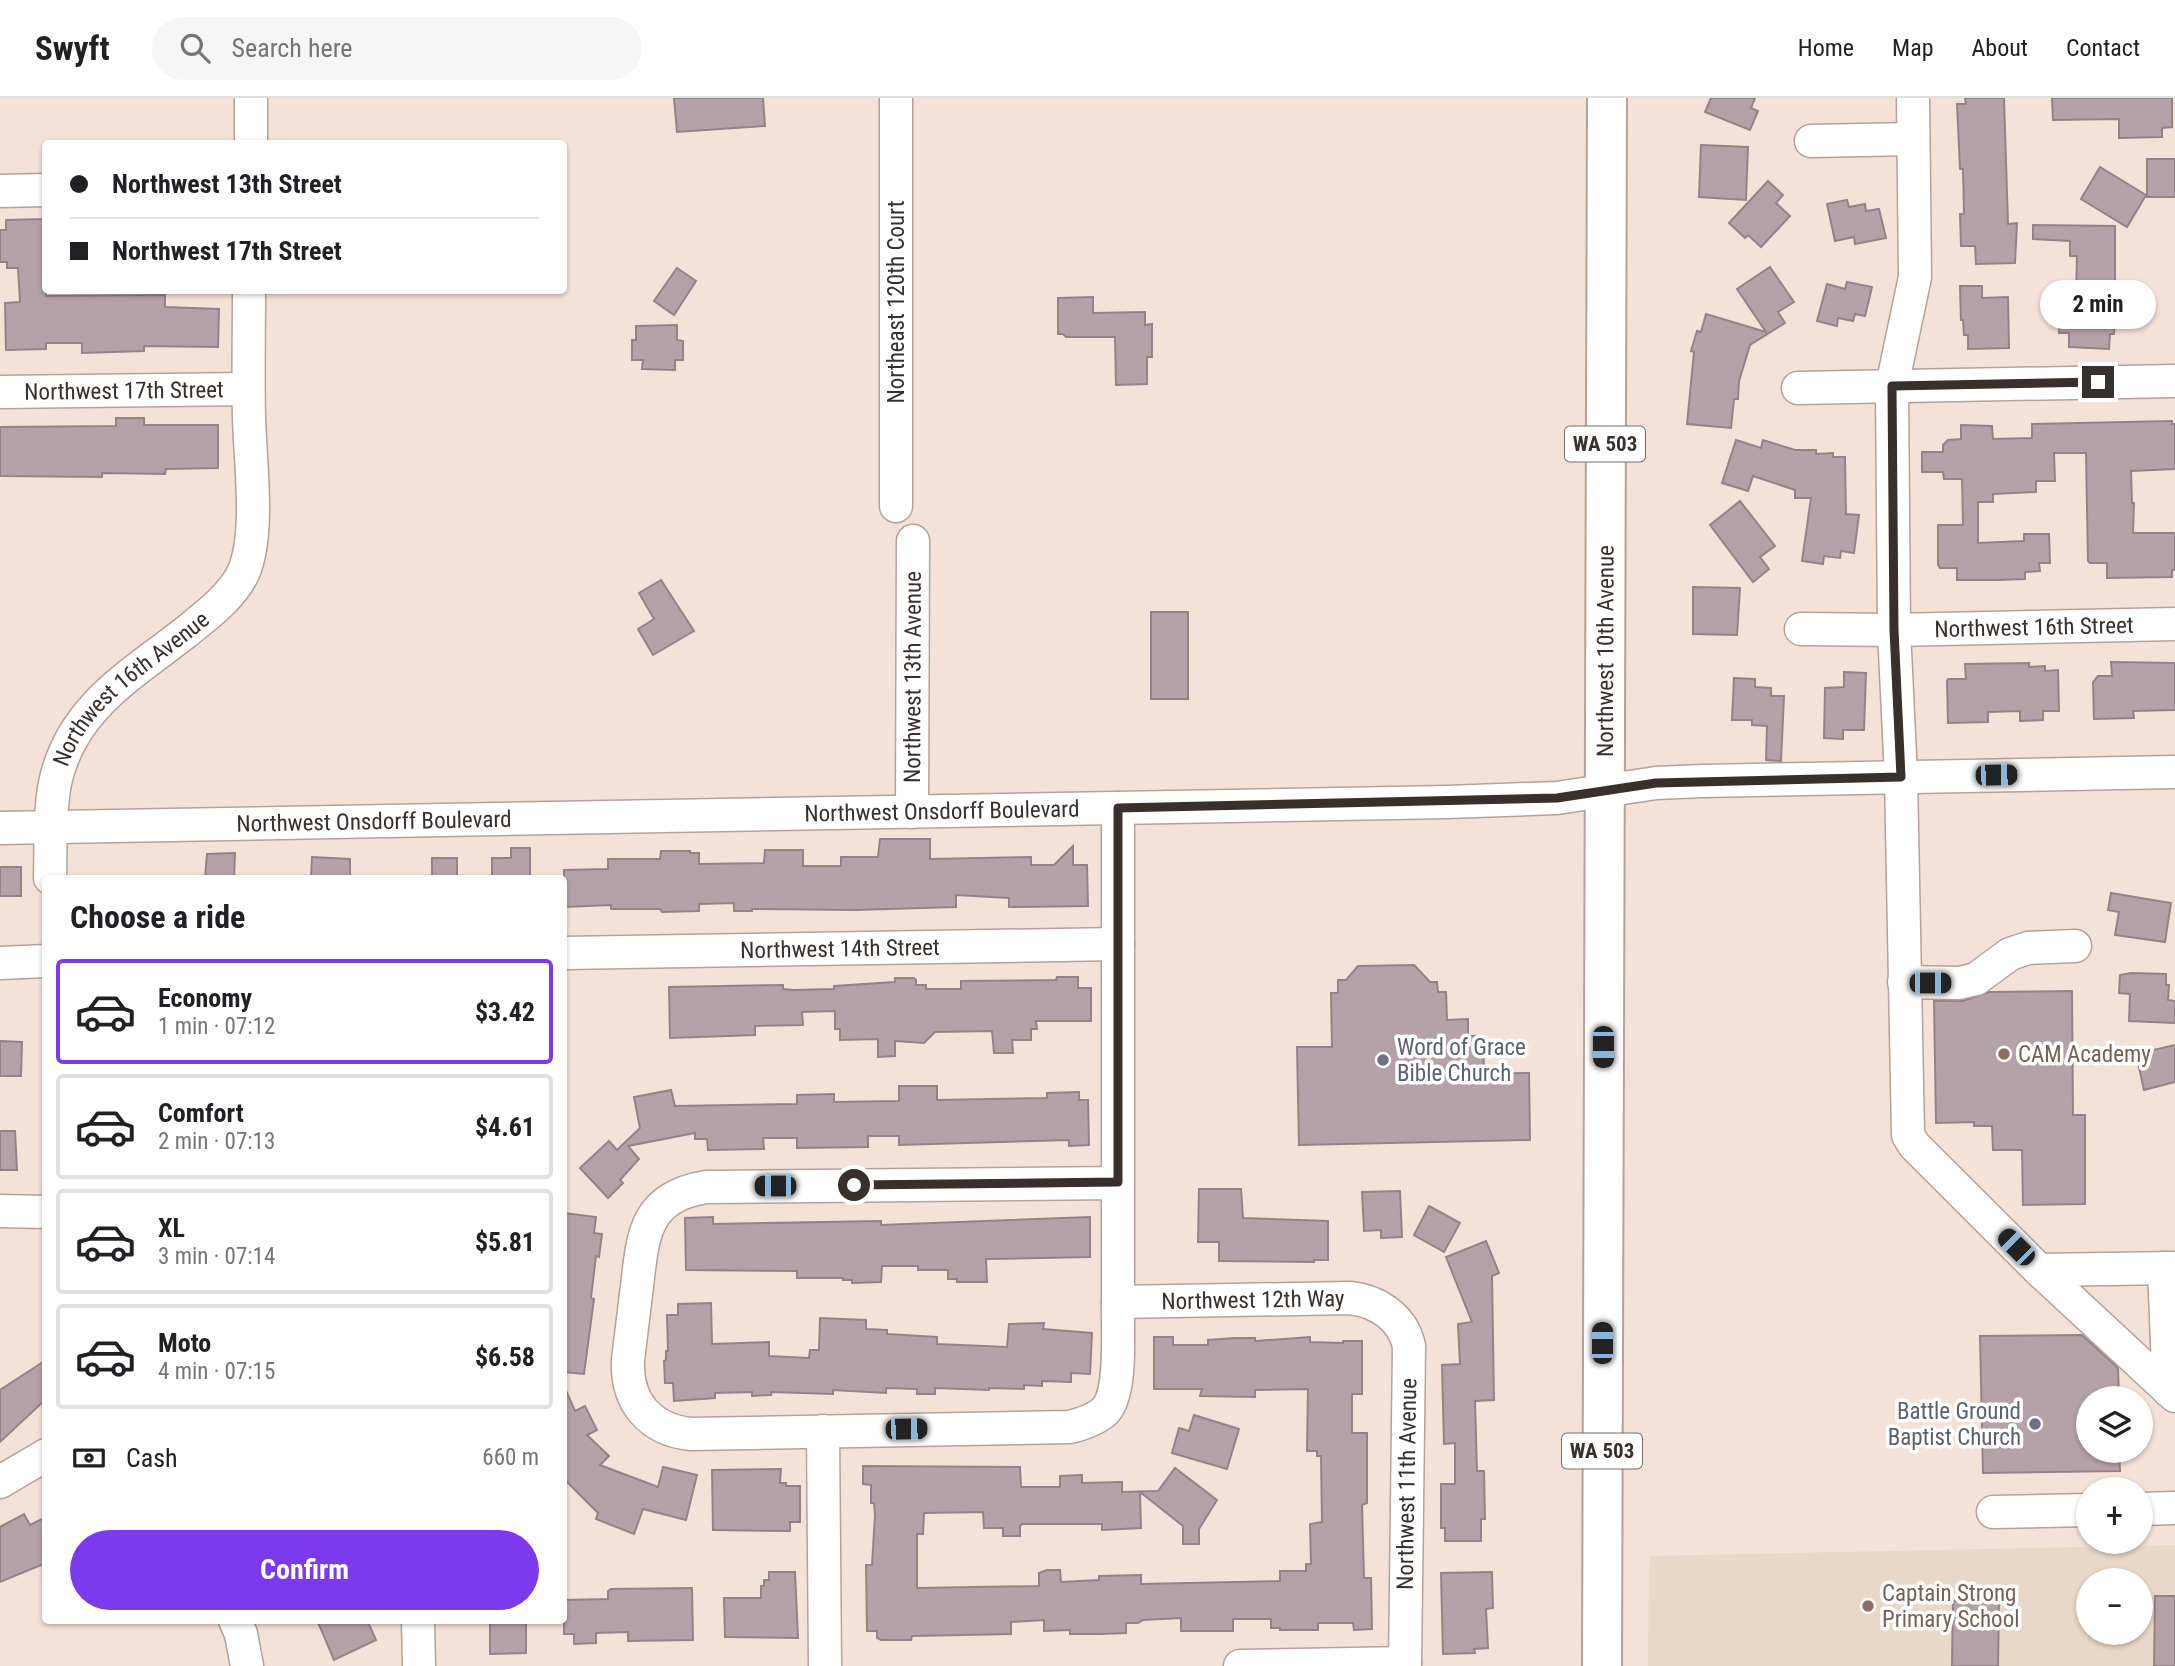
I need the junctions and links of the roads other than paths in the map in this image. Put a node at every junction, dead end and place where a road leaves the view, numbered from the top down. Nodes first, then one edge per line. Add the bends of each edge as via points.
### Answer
1 (251, 98) edge
2 (896, 98) edge
3 (1607, 98) edge
4 (1913, 98) edge
5 (1913, 138) junction
6 (251, 140) edge
7 (1811, 141) dead end
8 (42, 190) edge
9 (0, 191) edge
10 (249, 294) edge
11 (2175, 381) edge
12 (1892, 386) junction
13 (1798, 388) dead end
14 (248, 389) junction
15 (0, 392) edge
16 (897, 506) dead end
17 (913, 541) dead end
18 (2175, 624) edge
19 (1801, 629) dead end
20 (1894, 630) junction
21 (2175, 772) edge
22 (1901, 777) junction
23 (1604, 791) junction
24 (1118, 808) junction
25 (912, 812) junction
26 (51, 827) junction
27 (0, 828) edge
28 (50, 875) edge
29 (1118, 943) junction
30 (2075, 946) dead end
31 (567, 953) edge
32 (42, 961) edge
33 (0, 963) edge
34 (1904, 982) junction
35 (1118, 1182) junction
36 (0, 1211) edge
37 (42, 1212) edge
38 (2170, 1268) edge
39 (2039, 1270) junction
40 (1118, 1302) junction
41 (1385, 1310) joint
42 (2172, 1393) edge
43 (823, 1430) junction
44 (42, 1457) edge
45 (0, 1482) edge
46 (2153, 1508) edge
47 (2175, 1508) edge
48 (2076, 1510) edge
49 (1993, 1512) dead end
50 (237, 1624) edge
51 (418, 1624) edge
52 (1405, 1665) edge
53 (247, 1666) edge
54 (419, 1666) edge
55 (825, 1666) edge
56 (1240, 1666) edge
57 (1602, 1666) edge

1 - 6 street
2 - 16 street, Northeast 120th Court
3 - 23 main road, Northwest 10th Avenue / WA 503
4 - 5 street
5 - 7 street
5 - 12 street via 1915,278
8 - 9 street
10 - 14 street, Northwest 16th Avenue
11 - 12 street
12 - 13 street
12 - 20 street
14 - 15 street, Northwest 17th Street
14 - 26 street, Northwest 16th Avenue via 252,513 244,571 208,615 89,711 71,736 55,785
17 - 25 street, Northwest 13th Avenue
18 - 20 street, Northwest 16th Street
19 - 20 street, Northwest 16th Street
20 - 22 street
21 - 22 street, Northwest Onsdorff Boulevard
22 - 23 street, Northwest Onsdorff Boulevard via 1656,783
22 - 34 street
23 - 24 street, Northwest Onsdorff Boulevard via 1474,801
23 - 57 main road, Northwest 10th Avenue / WA 503
24 - 25 street, Northwest Onsdorff Boulevard
24 - 29 street
25 - 26 street, Northwest Onsdorff Boulevard
26 - 27 street, Northwest Onsdorff Boulevard
26 - 28 street, Northwest 16th Avenue
29 - 31 street, Northwest 14th Street
29 - 35 street
30 - 34 street via 2028,948 2010,954 1976,979 1959,983
32 - 33 street
34 - 39 street via 1908,1135
35 - 40 street
35 - 43 street via 706,1187 683,1192 667,1202 652,1216 642,1241 627,1371 637,1402 668,1430 691,1434
36 - 37 street
38 - 39 street
38 - 42 street
39 - 42 street
40 - 41 street, Northwest 12th Way via 1350,1298 1364,1299
40 - 43 street via 1110,1404 1089,1421 1070,1427
41 - 52 street, Northwest 11th Avenue via 1404,1331 1409,1346
43 - 55 street
44 - 45 street
46 - 47 street
48 - 49 street
50 - 53 street
51 - 54 street
52 - 56 street

